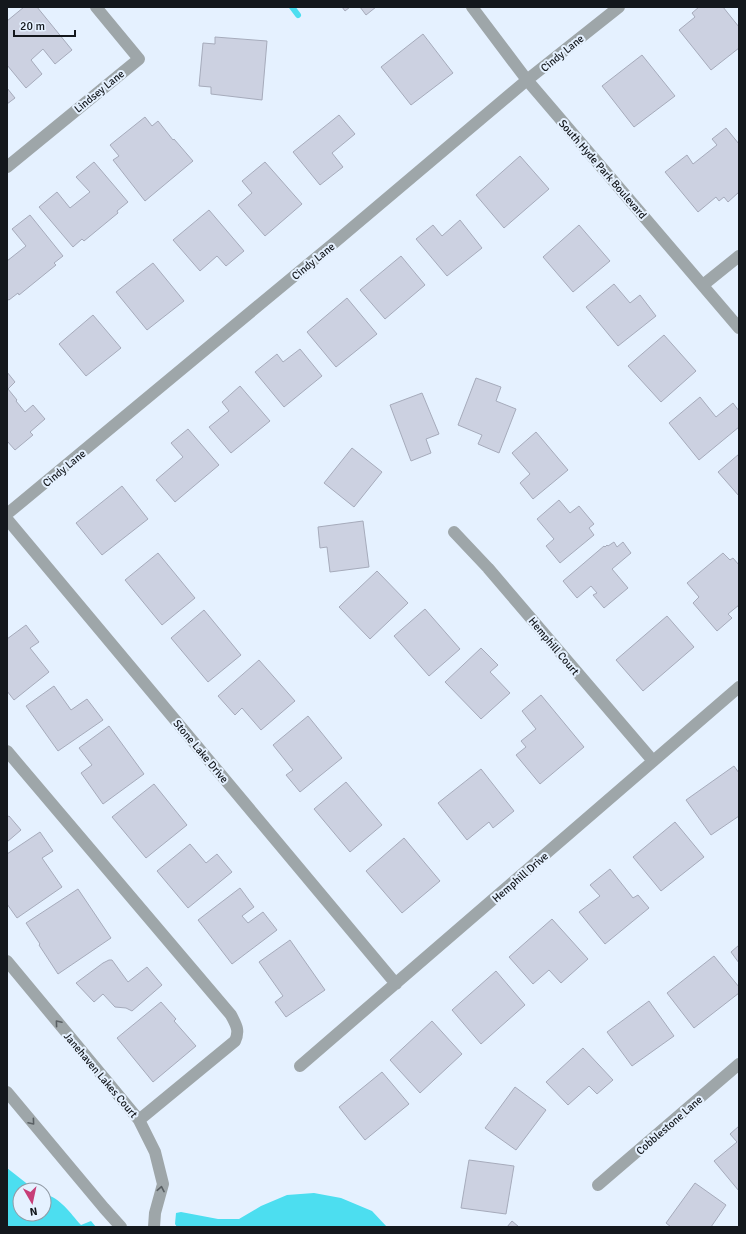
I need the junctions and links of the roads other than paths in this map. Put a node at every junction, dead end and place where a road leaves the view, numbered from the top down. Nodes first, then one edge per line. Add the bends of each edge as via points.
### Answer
1 (96, 7) edge
2 (472, 7) edge
3 (619, 7) edge
4 (527, 80) junction
5 (7, 167) edge
6 (739, 256) edge
7 (703, 285) junction
8 (739, 328) edge
9 (7, 514) edge
10 (7, 519) edge
11 (454, 532) dead end
12 (739, 687) edge
13 (7, 751) edge
14 (653, 761) junction
15 (7, 961) edge
16 (396, 984) junction
17 (739, 1064) edge
18 (300, 1066) dead end
19 (7, 1092) edge
20 (139, 1120) junction
21 (598, 1185) dead end
22 (121, 1227) edge
23 (154, 1227) edge

1 - 5 street, Lindsey Lane via 139,59
2 - 4 street, South Hyde Park Boulevard
3 - 4 street, Cindy Lane
4 - 7 street, South Hyde Park Boulevard
4 - 9 street, Cindy Lane via 346,234
6 - 7 street
7 - 8 street, South Hyde Park Boulevard
10 - 16 street, Stone Lake Drive
11 - 14 street, Hemphill Court via 488,568
12 - 14 street, Hemphill Drive
13 - 20 street via 222,1004 237,1026 238,1035 235,1041
14 - 16 street, Hemphill Drive
20 -> 15 street, Janehaven Lakes Court
16 - 18 street, Hemphill Drive
17 - 21 street, Cobblestone Lane
19 -> 22 street
23 -> 20 street, Janehaven Lakes Court via 163,1184 155,1152

